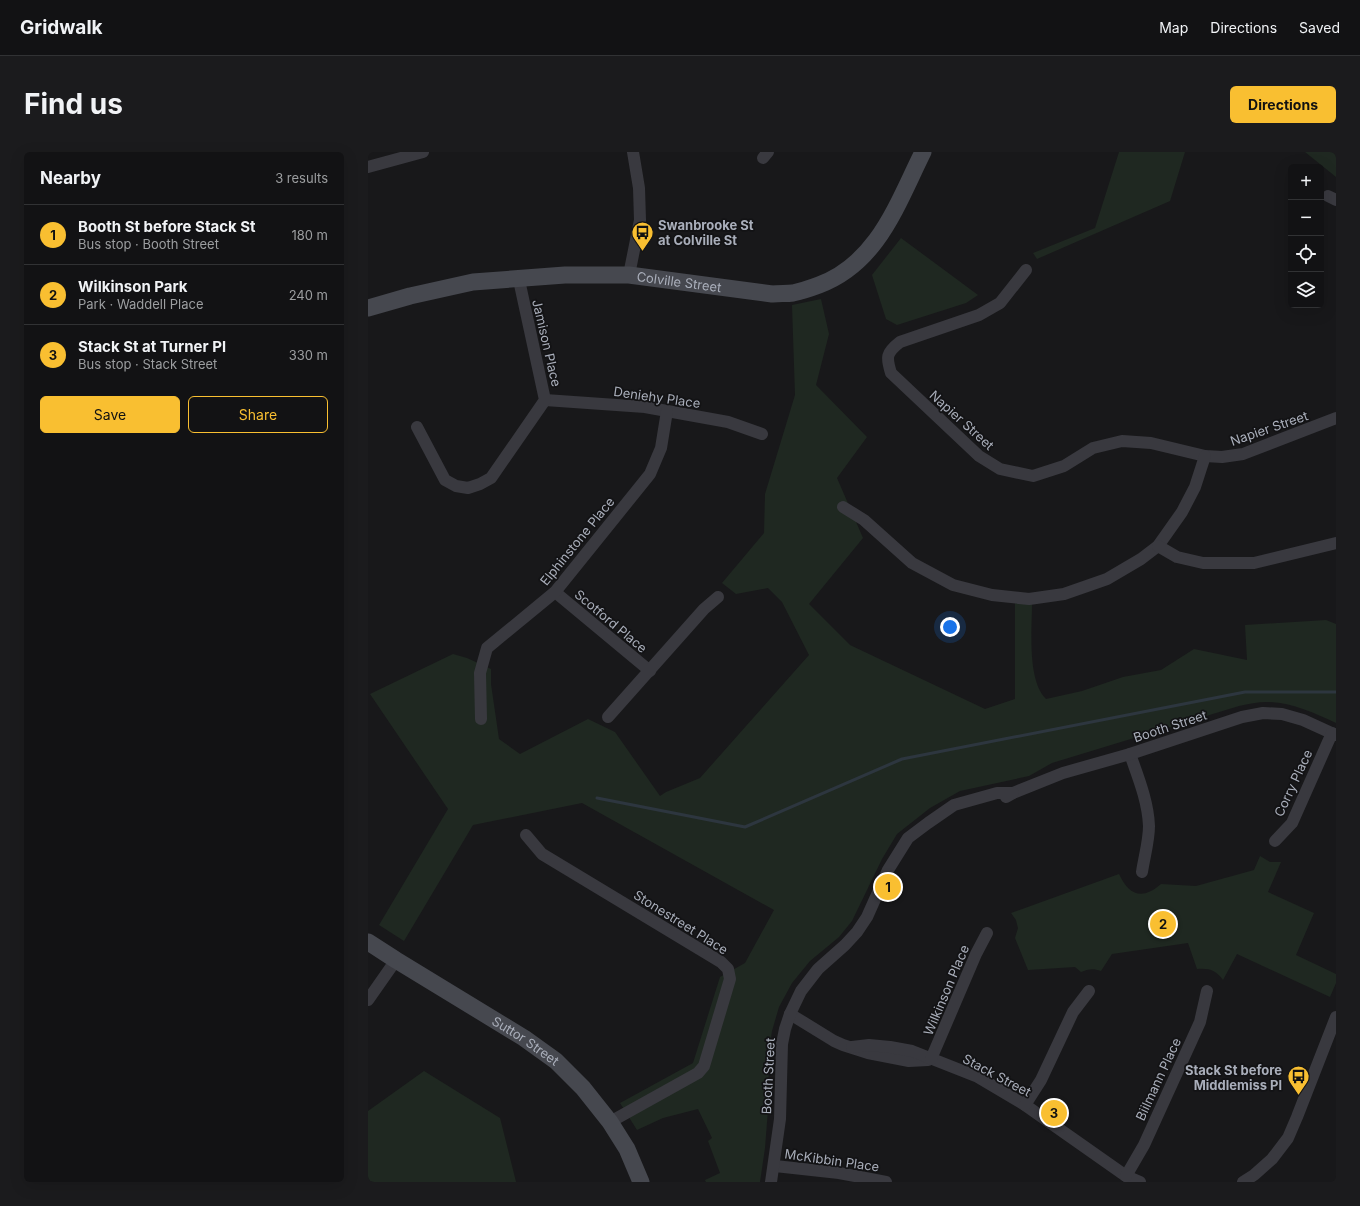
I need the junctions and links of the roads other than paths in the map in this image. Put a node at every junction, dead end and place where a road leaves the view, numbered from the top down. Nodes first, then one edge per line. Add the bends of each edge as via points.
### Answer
1 (423, 152) edge
2 (633, 152) edge
3 (923, 152) edge
4 (368, 168) edge
5 (1026, 270) dead end
6 (629, 275) junction
7 (519, 280) junction
8 (368, 308) edge
9 (545, 400) junction
10 (667, 411) junction
11 (1336, 418) edge
12 (417, 427) dead end
13 (762, 434) dead end
14 (1205, 456) junction
15 (844, 507) dead end
16 (1336, 543) edge
17 (1158, 546) junction
18 (555, 592) junction
19 (718, 597) dead end
20 (650, 670) junction
21 (608, 717) dead end
22 (481, 719) dead end
23 (1334, 734) edge
24 (1130, 754) junction
25 (526, 835) dead end
26 (1275, 841) dead end
27 (1142, 872) dead end
28 (987, 933) dead end
29 (368, 942) edge
30 (396, 960) junction
31 (1089, 991) dead end
32 (1207, 991) dead end
33 (368, 1000) edge
34 (790, 1014) junction
35 (1336, 1017) edge
36 (931, 1059) junction
37 (1025, 1105) junction
38 (610, 1122) junction
39 (775, 1166) junction
40 (1128, 1179) edge
41 (641, 1182) edge
42 (771, 1182) edge
43 (886, 1182) edge
44 (1140, 1182) edge
45 (1243, 1182) edge

1 - 4 street
2 - 6 street via 639,188 640,220
3 - 6 street, Colville Street via 883,232 862,258 831,280 808,289 772,294
5 - 14 street, Napier Street via 1000,303 979,315 900,342 891,349 887,360 891,373 979,456 1000,469 1033,476 1064,466 1093,448 1122,441 1151,443
6 - 7 street, Colville Street
7 - 8 street, Colville Street via 473,282
7 - 9 street, Jamison Place
9 - 10 street, Deniehy Place via 646,407
9 - 12 street, Jamison Place via 490,478 468,488 456,486 445,480
10 - 13 street, Deniehy Place via 728,422
10 - 18 street, Elphinstone Place via 661,448 650,474
11 - 14 street, Napier Street via 1243,454 1222,458
14 - 17 street via 1195,487 1182,512
15 - 17 street via 864,520 912,563 953,585 992,595 1029,599 1064,594 1107,579
16 - 17 street via 1254,563 1203,563 1177,557
18 - 20 street, Scotford Place
18 - 22 street, Elphinstone Place via 487,648 480,673
19 - 20 street, Scotford Place via 704,608
20 - 21 street, Scotford Place
23 - 24 street, Booth Street via 1303,720 1282,714 1263,713 1242,717
23 - 26 street, Corry Place via 1292,823
24 - 27 street via 1148,813 1149,828
24 - 34 street, Booth Street via 1063,773 1013,793 998,793 954,805 908,838 888,870 867,917 857,932 808,980
25 - 38 street, Stonestreet Place via 542,854 721,962 728,969 730,979 704,1066 698,1073
28 - 36 street, Wilkinson Place
29 - 30 street, Suttor Street
30 - 33 street
30 - 38 street, Suttor Street via 524,1038 550,1057 583,1088
31 - 37 street via 1073,1012 1041,1080
32 - 40 street, Biilmann Place via 1200,1022
34 - 36 street, Stack Street via 834,1042 852,1048 870,1045 890,1047
34 - 39 street, Booth Street via 782,1044 780,1118
35 - 45 street via 1288,1138 1272,1159 1254,1176
36 - 37 street, Stack Street via 978,1077
37 - 40 street, Stack Street
38 - 41 street, Suttor Street via 627,1149
39 - 42 street, Booth Street
39 - 43 street, McKibbin Place via 839,1173
40 - 44 street, Stack Street

